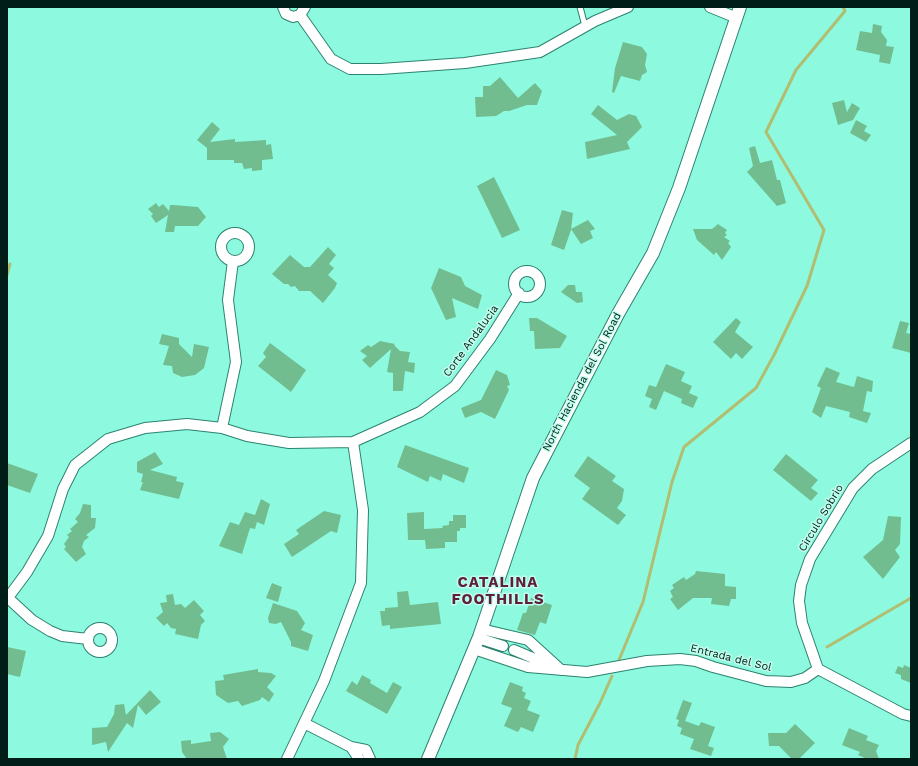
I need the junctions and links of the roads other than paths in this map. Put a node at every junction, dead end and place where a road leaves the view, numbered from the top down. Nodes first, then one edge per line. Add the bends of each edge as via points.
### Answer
1 (283, 7) edge
2 (580, 7) edge
3 (628, 7) edge
4 (710, 7) edge
5 (303, 11) edge
6 (738, 12) edge
7 (586, 26) junction
8 (233, 261) dead end
9 (519, 294) dead end
10 (222, 428) junction
11 (353, 442) junction
12 (911, 443) edge
13 (8, 598) edge
14 (88, 639) dead end
15 (478, 639) junction
16 (504, 646) dead end
17 (514, 650) dead end
18 (818, 669) junction
19 (561, 670) junction
20 (911, 716) edge
21 (304, 723) junction
22 (351, 746) junction
23 (287, 759) edge
24 (359, 759) edge
25 (370, 759) edge
26 (428, 759) edge

1 - 5 street via 289,16
2 - 7 lane
3 - 7 street
4 - 6 street
5 - 7 street via 331,59 350,69 465,63 540,52
6 - 15 street, North Hacienda del Sol Road via 682,181 653,253 533,478
8 - 10 street via 228,300 236,362
9 - 11 street, Corte Andalucia via 455,386 420,412
10 - 11 street via 247,436 289,443
10 - 13 street via 187,424 162,425 108,439 76,465 63,488 48,536
11 - 21 street via 363,510 361,583 324,682
12 - 18 street, Circulo Sobrio via 862,478 834,518 810,560 801,585 799,600 802,622
13 - 14 street via 32,620 50,631 62,636
15 - 16 street
15 - 19 street, Entrada del Sol via 528,667
15 - 19 street via 528,640
15 - 26 street, North Hacienda del Sol Road
17 - 19 street
18 - 19 street, Entrada del Sol via 806,678 791,682 766,681 680,658 587,672
18 - 20 street via 902,714
21 - 22 street
21 - 23 street
22 - 24 street
22 - 25 street via 366,750

